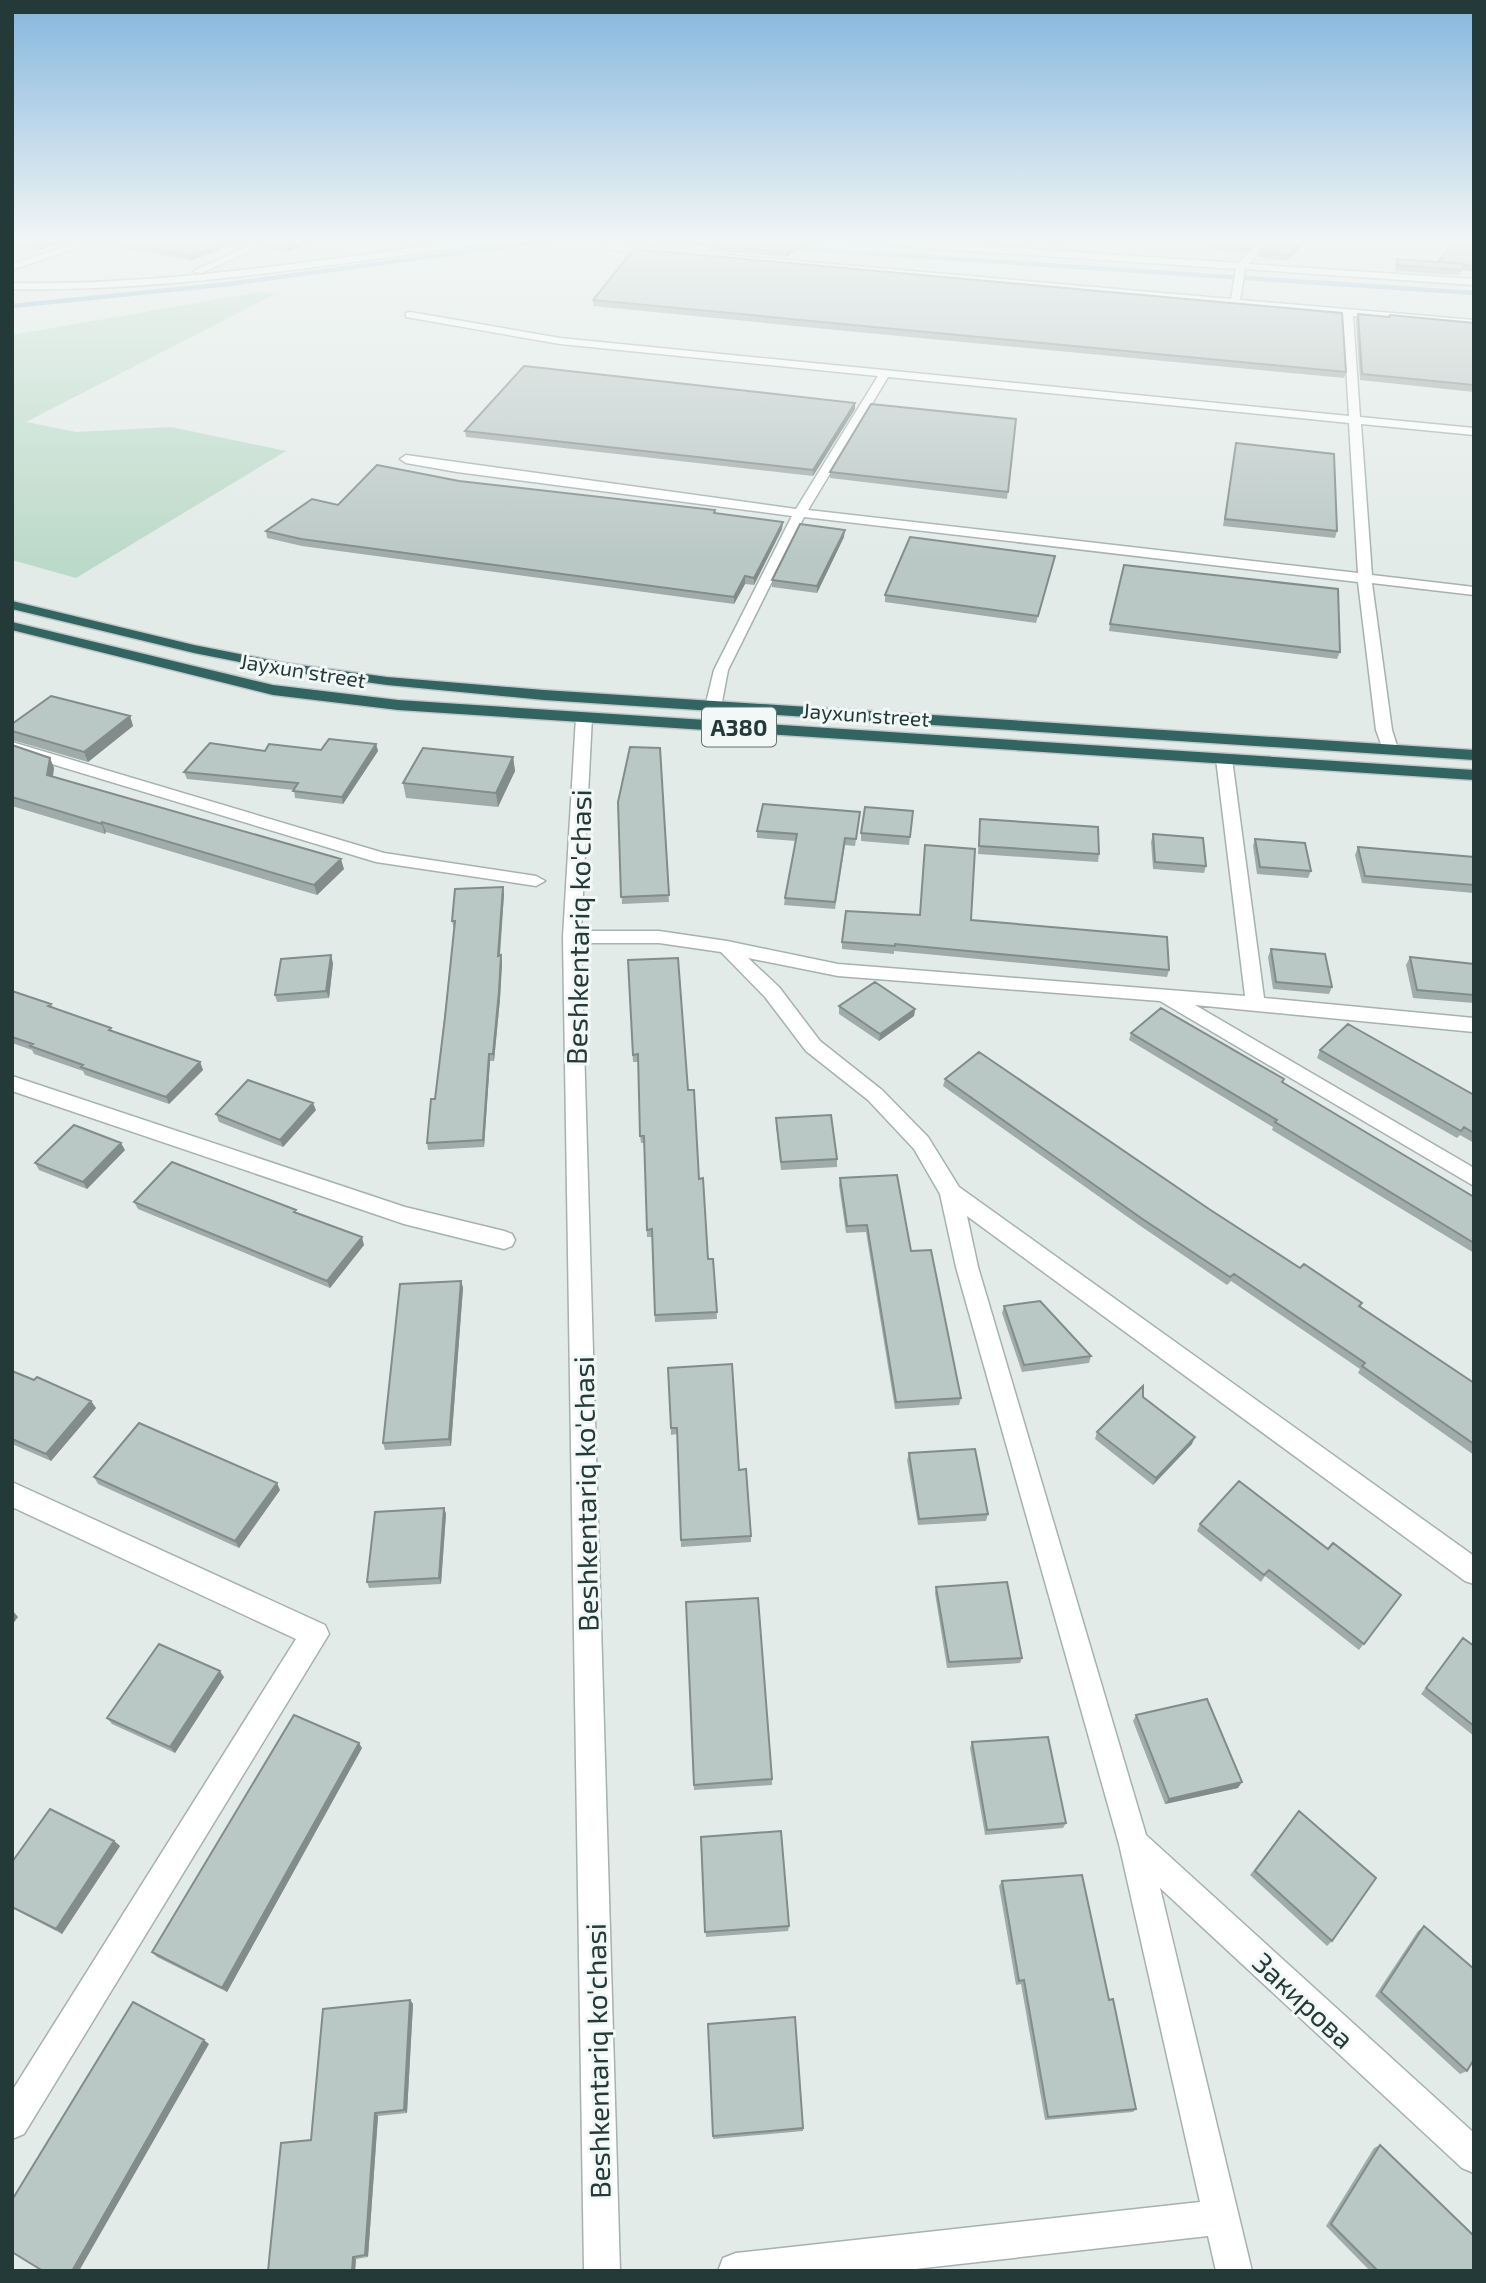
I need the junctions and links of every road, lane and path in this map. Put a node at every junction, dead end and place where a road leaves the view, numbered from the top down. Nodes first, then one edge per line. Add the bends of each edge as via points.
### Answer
1 (616, 347) edge
2 (1350, 347) edge
3 (885, 373) junction
4 (1353, 420) junction
5 (1474, 432) edge
6 (406, 459) dead end
7 (800, 513) junction
8 (1366, 579) junction
9 (1474, 592) edge
10 (12, 605) edge
11 (12, 626) edge
12 (713, 707) junction
13 (584, 718) junction
14 (12, 747) edge
15 (1391, 749) junction
16 (1474, 755) edge
17 (1223, 759) junction
18 (1474, 775) edge
19 (536, 881) dead end
20 (572, 937) junction
21 (727, 947) junction
22 (1162, 995) junction
23 (1255, 1003) junction
24 (1474, 1025) edge
25 (12, 1083) edge
26 (1474, 1178) edge
27 (951, 1193) junction
28 (504, 1240) dead end
29 (13, 1497) edge
30 (1474, 1572) edge
31 (1134, 1844) junction
32 (12, 2122) edge
33 (1474, 2156) edge
34 (1220, 2217) junction
35 (602, 2271) edge
36 (736, 2271) edge
37 (1234, 2271) edge

1 - 3 street
2 - 4 street
3 - 4 street
3 - 7 street
4 - 5 street
4 - 8 street
6 - 7 street
7 - 8 street
7 - 12 street via 721,670
8 - 9 street
8 - 15 street via 1384,730
10 - 12 highway, Jayxun street / A380 via 285,667 387,681
11 - 13 highway, Jayxun street / A380 via 273,690 398,705
12 - 15 highway, Jayxun street / A380
13 - 17 highway, Jayxun street / A380
13 - 20 street, Beshkentariq ko'chasi
14 - 19 street via 382,858
15 - 16 highway, Jayxun street / A380
17 - 18 highway, Jayxun street / A380
17 - 23 street
20 - 21 street via 659,937
20 - 35 street, Beshkentariq ko'chasi
21 - 22 street via 838,970
21 - 27 street via 772,992 813,1046 875,1095 921,1143
22 - 23 street
22 - 26 street
23 - 24 street
25 - 28 street via 404,1215
27 - 30 street
27 - 31 street via 967,1267
29 - 32 street via 315,1634
31 - 33 street, Закирова
31 - 34 street
34 - 36 street
34 - 37 street

